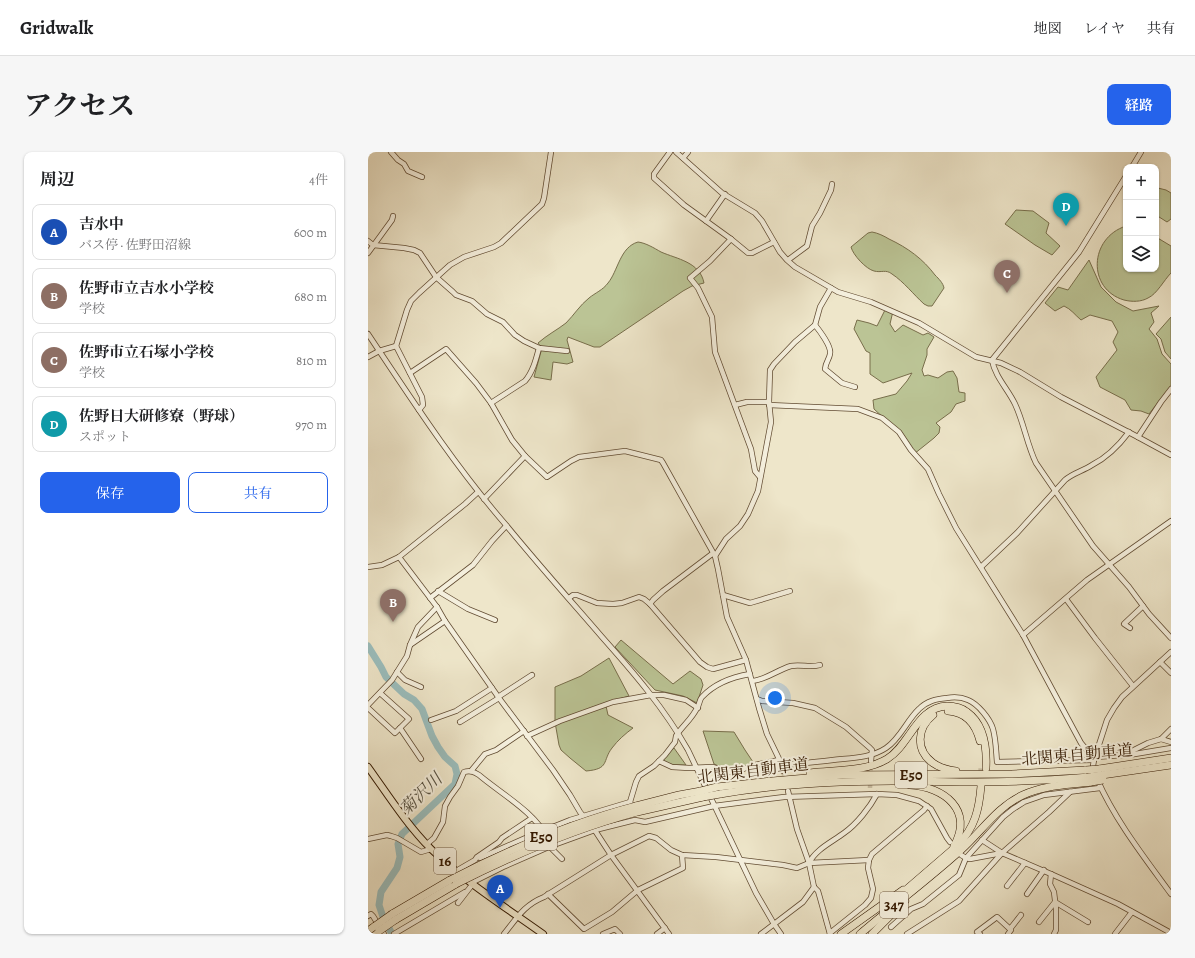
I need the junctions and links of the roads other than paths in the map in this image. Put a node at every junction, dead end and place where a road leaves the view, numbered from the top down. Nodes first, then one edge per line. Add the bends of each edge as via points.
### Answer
1 (391, 152) edge
2 (552, 152) edge
3 (670, 152) edge
4 (676, 152) edge
5 (688, 152) edge
6 (1141, 152) edge
7 (683, 158) junction
8 (1134, 164) edge
9 (422, 177) dead end
10 (1123, 181) edge
11 (832, 184) dead end
12 (725, 194) junction
13 (393, 216) dead end
14 (706, 221) junction
15 (731, 239) junction
16 (368, 241) edge
17 (774, 242) junction
18 (373, 245) junction
19 (368, 252) edge
20 (788, 260) junction
21 (436, 277) junction
22 (831, 288) junction
23 (815, 325) junction
24 (368, 334) edge
25 (396, 346) junction
26 (539, 348) junction
27 (379, 351) junction
28 (567, 351) dead end
29 (368, 357) edge
30 (992, 360) junction
31 (410, 373) junction
32 (855, 387) dead end
33 (1171, 389) edge
34 (491, 403) junction
35 (769, 404) junction
36 (735, 405) junction
37 (419, 410) junction
38 (1129, 432) junction
39 (1138, 437) junction
40 (1171, 455) edge
41 (525, 456) junction
42 (760, 477) junction
43 (1055, 490) junction
44 (478, 492) junction
45 (484, 499) junction
46 (1171, 521) edge
47 (506, 526) junction
48 (714, 555) junction
49 (399, 557) junction
50 (1109, 564) junction
51 (368, 567) edge
52 (981, 567) junction
53 (438, 591) junction
54 (790, 591) dead end
55 (723, 595) junction
56 (430, 598) junction
57 (569, 598) junction
58 (1066, 599) junction
59 (650, 604) junction
60 (1143, 606) junction
61 (437, 607) junction
62 (495, 620) dead end
63 (445, 621) junction
64 (1130, 628) dead end
65 (1023, 635) junction
66 (1171, 638) edge
67 (410, 645) junction
68 (1171, 652) edge
69 (746, 660) junction
70 (1160, 662) junction
71 (820, 665) dead end
72 (397, 672) junction
73 (1171, 673) edge
74 (750, 674) junction
75 (532, 675) dead end
76 (752, 681) junction
77 (1133, 686) junction
78 (421, 687) dead end
79 (492, 688) junction
80 (380, 693) junction
81 (652, 695) junction
82 (499, 698) junction
83 (757, 699) junction
84 (368, 706) edge
85 (698, 708) junction
86 (431, 720) dead end
87 (460, 722) dead end
88 (400, 728) junction
89 (1171, 729) edge
90 (524, 731) junction
91 (678, 733) junction
92 (527, 736) junction
93 (1161, 738) junction
94 (1171, 742) edge
95 (1171, 748) edge
96 (872, 755) junction
97 (1124, 756) junction
98 (421, 758) dead end
99 (1171, 758) edge
100 (1094, 759) junction
101 (779, 760) junction
102 (659, 761) junction
103 (871, 761) tunnel mouth
104 (782, 765) junction
105 (1171, 765) edge
106 (368, 768) edge
107 (697, 768) junction
108 (471, 771) junction
109 (783, 771) tunnel mouth
110 (1040, 773) junction
111 (1101, 775) junction
112 (1089, 776) junction
113 (819, 783) junction
114 (736, 785) junction
115 (870, 788) tunnel mouth
116 (1100, 788) junction
117 (719, 791) junction
118 (788, 791) tunnel mouth
119 (1070, 792) junction
120 (869, 794) junction
121 (877, 794) junction
122 (790, 796) junction
123 (634, 806) junction
124 (714, 806) junction
125 (927, 806) junction
126 (583, 816) junction
127 (532, 818) junction
128 (635, 820) junction
129 (543, 830) junction
130 (595, 830) junction
131 (368, 839) edge
132 (982, 840) junction
133 (950, 842) dead end
134 (429, 846) junction
135 (550, 846) junction
136 (504, 847) junction
137 (961, 852) junction
138 (1002, 853) junction
139 (948, 854) junction
140 (612, 855) junction
141 (682, 855) junction
142 (479, 857) junction
143 (966, 858) junction
144 (562, 859) dead end
145 (740, 860) junction
146 (869, 860) junction
147 (510, 863) junction
148 (809, 863) junction
149 (1025, 863) junction
150 (1044, 870) junction
151 (456, 871) junction
152 (489, 874) junction
153 (1051, 874) junction
154 (927, 875) junction
155 (473, 884) junction
156 (1007, 886) dead end
157 (814, 887) junction
158 (912, 888) junction
159 (638, 890) junction
160 (468, 891) junction
161 (548, 894) junction
162 (1027, 894) dead end
163 (1171, 894) edge
164 (1055, 902) junction
165 (458, 903) dead end
166 (1132, 912) junction
167 (1021, 915) dead end
168 (368, 916) edge
169 (518, 916) junction
170 (1039, 922) dead end
171 (1088, 922) dead end
172 (774, 924) junction
173 (891, 927) dead end
174 (665, 928) junction
175 (368, 931) edge
176 (378, 931) edge
177 (1009, 931) edge
178 (1171, 933) edge
179 (394, 934) edge
180 (504, 934) edge
181 (543, 934) edge
182 (603, 934) edge
183 (620, 934) edge
184 (657, 934) edge
185 (669, 934) edge
186 (761, 934) edge
187 (781, 934) edge
188 (830, 934) edge
189 (841, 934) edge
190 (855, 934) edge
191 (860, 934) edge
192 (872, 934) edge
193 (907, 934) edge
194 (980, 934) edge
195 (1054, 934) edge
196 (1115, 934) edge

1 - 9 street via 408,171
2 - 21 street via 544,198 539,208 501,243 464,257
3 - 14 street via 654,174 654,178
4 - 7 street
5 - 7 street
6 - 8 street
7 - 12 street
10 - 30 street via 1079,252
11 - 20 street via 812,226 807,246
12 - 14 street
12 - 17 street via 755,213
13 - 18 street
14 - 15 street
15 - 17 street via 748,253
15 - 36 street via 710,262 690,278 698,288 712,317 715,352
16 - 18 street
17 - 20 street
18 - 19 street
18 - 21 street via 404,248 420,253
20 - 22 street via 795,267
21 - 25 street via 411,300
21 - 26 street via 456,295 472,302 503,322 515,335
22 - 23 street via 820,307
22 - 30 street via 906,317 976,356
23 - 32 street via 830,348 831,353 825,369 842,384
23 - 35 street via 795,342 770,370
24 - 27 street
25 - 27 street
25 - 31 street
26 - 28 street
26 - 34 street via 529,377
27 - 29 street
27 - 37 street
30 - 38 street via 1020,372 1061,397
30 - 43 street via 993,368 1015,404 1035,461
31 - 34 street via 446,349
31 - 37 street via 423,402
33 - 39 street
34 - 41 street via 512,440
35 - 36 street via 747,402
35 - 42 street via 771,422
35 - 52 street via 858,409 882,418 899,432 928,469 956,528
36 - 42 street via 751,449 755,471
37 - 44 street
38 - 39 street
38 - 43 street via 1101,460 1074,473
39 - 40 street
41 - 45 street
41 - 48 street via 547,477 579,457 625,451 661,460
42 - 48 street via 758,491 748,514
43 - 50 street via 1087,538
43 - 52 street via 1017,533
44 - 45 street
44 - 49 street
45 - 47 street
46 - 50 street
47 - 53 street via 473,565
47 - 57 street
48 - 55 street
48 - 59 street via 663,591
49 - 51 street via 382,565
49 - 56 street
50 - 58 street
50 - 60 street
52 - 65 street
53 - 56 street
53 - 62 street via 468,609
54 - 55 street via 750,603
55 - 69 street via 726,617
56 - 61 street
57 - 59 street via 577,595 597,603 613,604 638,597
57 - 81 street
58 - 65 street
58 - 77 street
59 - 69 street via 707,667 713,669
60 - 64 street via 1124,624
60 - 66 street
61 - 63 street
61 - 67 street via 418,627
63 - 67 street
63 - 79 street
65 - 100 street via 1081,743
67 - 72 street via 407,656
68 - 70 street
69 - 74 street
70 - 73 street
70 - 77 street
71 - 76 street via 792,666
72 - 78 street via 405,680
72 - 80 street
74 - 76 street
74 - 85 street via 717,685 701,698
75 - 82 street
76 - 83 street
77 - 100 street via 1122,697 1107,720
79 - 82 street
79 - 86 street via 456,711
80 - 84 street
80 - 88 street via 409,719
81 - 85 street via 686,700
81 - 91 street
81 - 92 street via 613,702
82 - 87 street
82 - 90 street
83 - 96 street via 815,708 846,727 872,750
83 - 101 street
84 - 88 street via 395,733
85 - 91 street
88 - 98 street
89 - 93 street
90 - 92 street
90 - 108 street via 496,750 485,754
91 - 102 street via 675,742
91 - 107 street
92 - 126 street via 562,782
93 - 94 street
93 - 97 street
95 - 97 street
96 - 100 street via 891,744 924,704 955,697 968,700 987,717 992,728 997,762
96 - 103 street
96 - 104 street
97 - 100 street
99 - 111 highway, 北関東自動車道 / E50
100 - 116 street via 1093,766
101 - 104 street
101 - 107 street via 734,772 712,767
102 - 107 street via 672,767
102 - 123 street via 639,776
104 - 109 street
105 - 111 highway, 北関東自動車道 / E50
106 - 134 main road, 16
107 - 124 street
108 - 127 street
108 - 134 street via 464,772 446,806 443,822
110 - 112 highway, 北関東自動車道 / E50
110 - 114 highway, 北関東自動車道 / E50 via 842,775
110 - 114 highway via 962,772 939,766 929,759 920,744 921,731 928,720 938,713 949,711 966,717 975,728 980,740 984,768 985,742 977,722 962,709 945,706 934,709 924,716 900,748 876,764 772,777
111 - 112 highway, 北関東自動車道 / E50, bridge
111 - 112 highway, bridge
112 - 113 highway, 北関東自動車道 / E50 via 977,782
112 - 137 highway via 1021,796 990,819
113 - 117 highway, 北関東自動車道 / E50
113 - 139 highway via 912,786 928,788 941,794 955,806 960,821 959,835
114 - 117 highway, 北関東自動車道 / E50
115 - 120 street
116 - 119 street
116 - 163 street via 1136,846
117 - 123 highway, 北関東自動車道 / E50, bridge
118 - 122 street
119 - 132 street via 1044,795 1024,802 1003,817
119 - 138 street
120 - 121 street
120 - 122 street
121 - 125 street via 903,796
121 - 148 street via 849,829 824,846
122 - 124 street
122 - 148 street via 797,829
123 - 126 street
123 - 128 street
123 - 176 highway, 北関東自動車道 / E50, bridge via 453,882 394,917
124 - 128 street via 645,822
124 - 145 street
125 - 133 street
125 - 146 street via 872,854
126 - 129 street
126 - 130 street
127 - 129 street
127 - 142 street
128 - 130 street
129 - 135 street
129 - 136 street
130 - 135 street
130 - 140 street
131 - 134 street via 387,835 422,852
132 - 138 street
132 - 143 street
134 - 151 main road, 16
135 - 144 street
135 - 147 street
136 - 142 street
136 - 147 street
137 - 139 highway via 980,819 983,786 973,824 964,839
137 - 143 street
137 - 154 highway
138 - 143 street
138 - 149 street
138 - 193 street via 959,901
139 - 154 highway
140 - 141 street via 649,836
140 - 159 street
140 - 161 street
141 - 145 street
141 - 159 street via 683,868
142 - 151 street
142 - 152 street
143 - 173 street via 957,877 924,904 911,909
145 - 148 street via 797,868
145 - 172 street
146 - 148 street
146 - 188 street via 869,876 873,890 871,898
147 - 152 street
148 - 157 street
149 - 150 street
149 - 156 street
150 - 153 street
150 - 162 street
151 - 155 main road, 16
152 - 155 street
153 - 164 street via 1050,884
153 - 166 street
154 - 158 highway, 347
155 - 160 street
155 - 169 main road, 16
157 - 172 street via 802,902
157 - 188 street via 818,891
158 - 189 highway
158 - 190 highway, 347
158 - 191 highway, 347
158 - 192 highway via 899,908
159 - 161 street via 612,912 584,929
159 - 174 street
160 - 165 street
160 - 179 street
161 - 169 street via 522,910
164 - 170 street
164 - 171 street
164 - 195 street
166 - 178 street
166 - 196 street
167 - 177 street
168 - 176 street via 373,916
169 - 180 street
169 - 181 main road, 16
172 - 186 street
172 - 187 street
174 - 184 street
174 - 185 street
175 - 176 highway, 北関東自動車道 / E50
177 - 194 street via 997,917 977,932
182 - 183 street via 615,928

